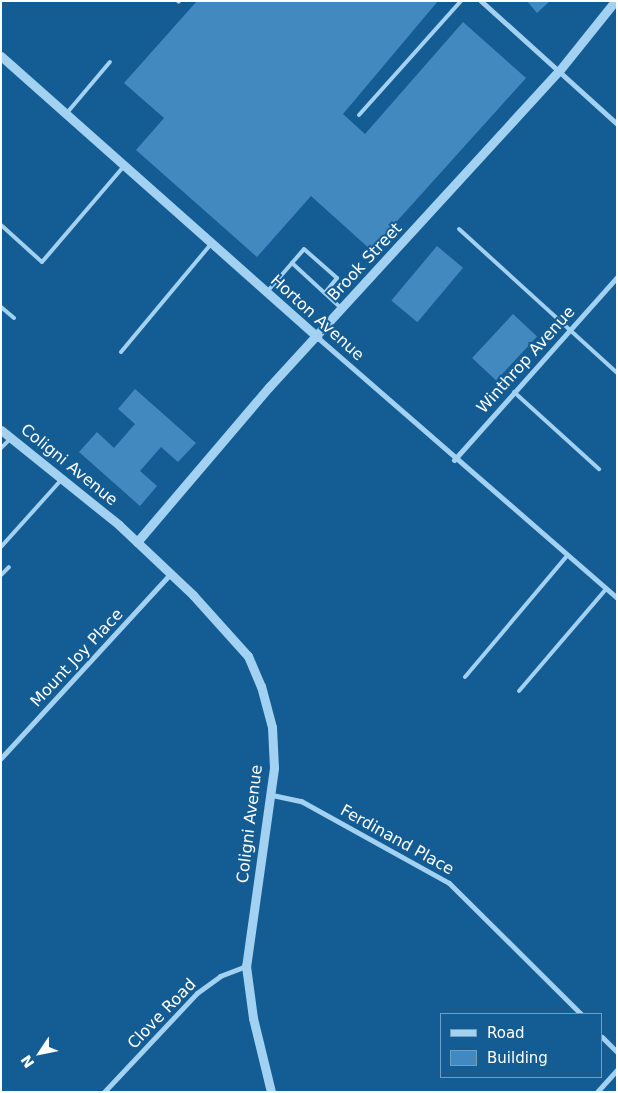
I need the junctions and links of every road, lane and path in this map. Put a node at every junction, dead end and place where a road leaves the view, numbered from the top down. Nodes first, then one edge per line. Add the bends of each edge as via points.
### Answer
1 (461, 1) edge
2 (481, 1) edge
3 (615, 1) edge
4 (1, 56) edge
5 (110, 62) dead end
6 (558, 71) junction
7 (66, 114) junction
8 (359, 115) dead end
9 (617, 124) edge
10 (124, 166) junction
11 (1, 225) edge
12 (459, 229) dead end
13 (211, 243) junction
14 (292, 263) junction
15 (617, 277) edge
16 (266, 293) junction
17 (326, 293) junction
18 (1, 307) edge
19 (342, 309) junction
20 (14, 318) dead end
21 (569, 330) junction
22 (317, 337) junction
23 (121, 352) dead end
24 (617, 373) edge
25 (514, 392) junction
26 (1, 430) edge
27 (11, 438) junction
28 (1, 448) edge
29 (454, 460) junction
30 (600, 468) dead end
31 (62, 479) junction
32 (137, 542) junction
33 (1, 547) edge
34 (567, 556) junction
35 (9, 566) dead end
36 (170, 574) junction
37 (1, 575) edge
38 (606, 589) junction
39 (617, 598) edge
40 (465, 677) dead end
41 (519, 691) dead end
42 (1, 758) edge
43 (272, 795) junction
44 (246, 966) junction
45 (580, 1013) edge
46 (603, 1038) edge
47 (617, 1052) edge
48 (617, 1070) edge
49 (104, 1092) edge
50 (271, 1092) edge
51 (597, 1092) edge

1 - 8 lane
2 - 6 street
3 - 6 street, Brook Street
4 - 7 street, Horton Avenue
5 - 7 lane
6 - 9 street
6 - 19 street, Brook Street
7 - 10 street, Horton Avenue
10 - 11 lane via 42,262
10 - 13 street, Horton Avenue
12 - 21 lane
13 - 16 street, Horton Avenue
13 - 23 lane
14 - 16 lane
14 - 17 lane
14 - 17 lane via 304,249 336,278
15 - 21 street, Winthrop Avenue
16 - 22 street, Horton Avenue
17 - 19 lane
18 - 20 lane
19 - 22 street, Brook Street
21 - 24 lane
21 - 25 street, Winthrop Avenue
22 - 29 street, Horton Avenue
22 - 32 street, Brook Street
25 - 29 street, Winthrop Avenue
25 - 30 lane
26 - 27 street, Coligni Avenue
27 - 28 lane
27 - 31 street, Coligni Avenue
29 - 34 street, Horton Avenue
31 - 32 street, Coligni Avenue
31 - 33 lane
32 - 36 street, Coligni Avenue
34 - 38 street, Horton Avenue
34 - 40 lane
35 - 37 lane
36 - 42 street, Mount Joy Place
36 - 43 street, Coligni Avenue via 248,656 272,727
38 - 39 street, Horton Avenue
38 - 41 lane
43 - 44 street, Coligni Avenue
43 - 45 street, Ferdinand Place via 301,801 449,883
44 - 49 street, Clove Road via 220,976 197,993
44 - 50 street, Coligni Avenue via 253,1018
46 - 47 street
48 - 51 street

